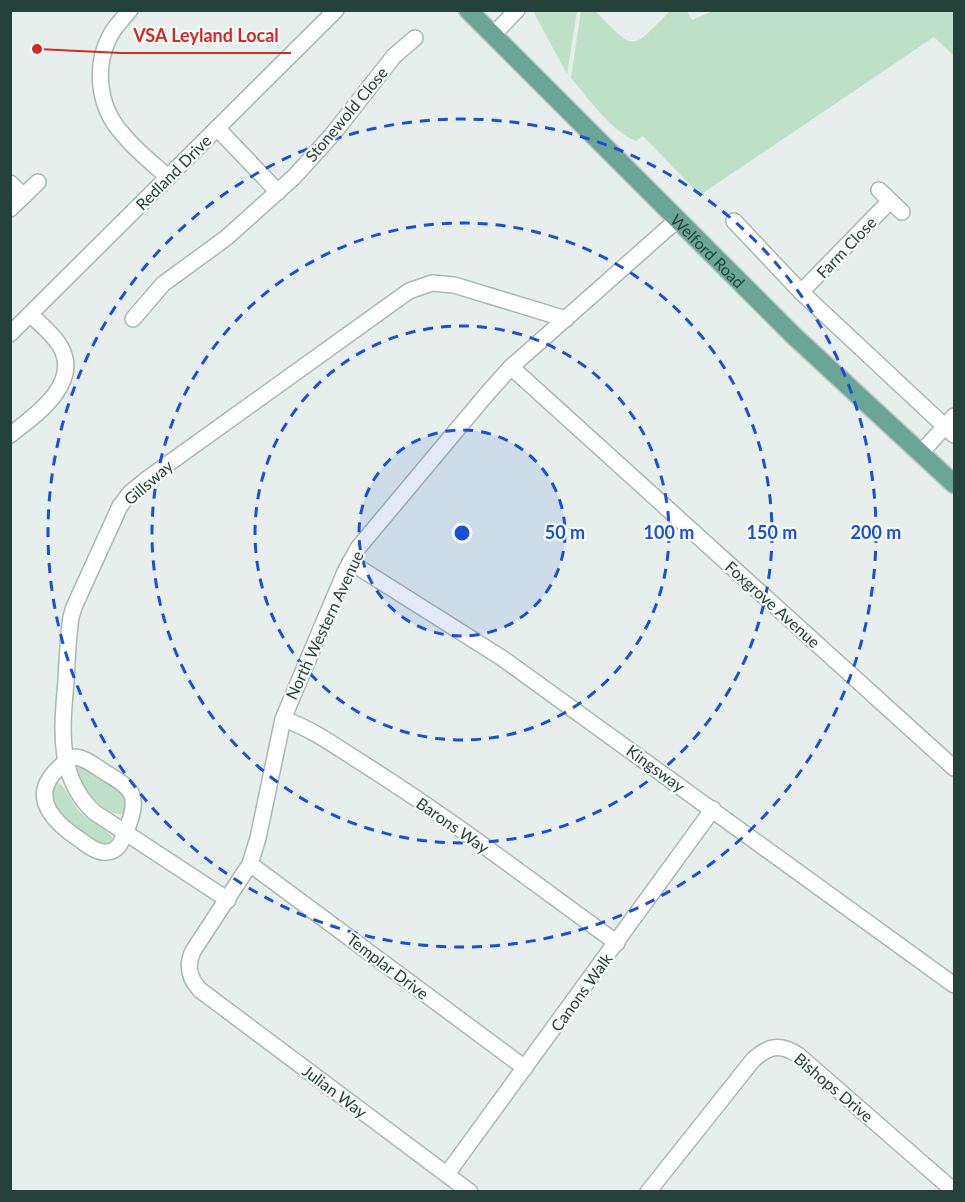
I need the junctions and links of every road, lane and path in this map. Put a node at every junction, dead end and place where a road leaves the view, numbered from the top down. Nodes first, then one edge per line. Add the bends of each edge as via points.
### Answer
1 (130, 10) edge
2 (336, 10) edge
3 (468, 10) edge
4 (517, 10) edge
5 (493, 35) junction
6 (415, 38) dead end
7 (217, 128) junction
8 (168, 177) junction
9 (38, 182) dead end
10 (10, 183) edge
11 (879, 190) dead end
12 (279, 192) junction
13 (24, 196) junction
14 (890, 201) junction
15 (10, 209) edge
16 (902, 212) dead end
17 (677, 220) junction
18 (734, 221) dead end
19 (801, 292) junction
20 (31, 315) junction
21 (133, 319) dead end
22 (566, 319) junction
23 (10, 334) edge
24 (511, 368) junction
25 (951, 426) edge
26 (10, 435) edge
27 (920, 454) junction
28 (954, 484) edge
29 (350, 562) junction
30 (283, 718) junction
31 (65, 763) junction
32 (954, 768) edge
33 (713, 809) junction
34 (124, 833) junction
35 (250, 864) junction
36 (228, 900) junction
37 (617, 943) junction
38 (954, 985) edge
39 (200, 990) joint
40 (525, 1068) junction
41 (447, 1174) junction
42 (470, 1191) edge
43 (648, 1191) edge
44 (954, 1191) edge

1 - 8 street via 111,34 103,53 102,94 119,131
2 - 7 street, Redland Drive
3 - 5 main road, Welford Road
4 - 5 street
5 - 17 main road, Welford Road
6 - 12 street, Stonewold Close via 394,56 332,135
7 - 8 street, Redland Drive
7 - 12 street
8 - 20 street, Redland Drive
9 - 13 street
10 - 13 street
11 - 14 street
12 - 21 street, Stonewold Close via 226,238 163,284
13 - 15 street
14 - 16 street
14 - 19 street, Farm Close
17 - 22 street, North Western Avenue
17 - 27 main road, Welford Road via 801,344
18 - 19 street
19 - 25 street
20 - 23 street, Redland Drive
20 - 26 street via 59,344 64,374 56,395
22 - 24 street, North Western Avenue
22 - 31 street, Gillsway via 454,285 421,286 130,493 114,517 71,617 62,733
24 - 29 street, North Western Avenue via 368,535
24 - 32 street, Foxgrove Avenue
25 - 27 street
27 - 28 main road, Welford Road
29 - 30 street, North Western Avenue
29 - 33 street, Kingsway via 502,658
30 - 35 street, North Western Avenue
30 - 37 street, Barons Way via 306,728 401,788
31 - 34 street, Gillsway via 82,800
31 - 34 street via 81,758 129,789 133,804
31 - 34 street via 44,787 45,802 57,822 103,852 116,849
33 - 37 street, Canons Walk
33 - 38 street, Kingsway
34 - 36 street, Gillsway
35 - 36 street, North Western Avenue
35 - 40 street, Templar Drive
36 - 39 street, North Western Avenue via 190,957 190,975
37 - 40 street, Canons Walk
39 - 41 street, Julian Way
40 - 41 street, Canons Walk
41 - 42 street, Julian Way
43 - 44 street, Bishops Drive via 753,1060 763,1051 780,1046 798,1055

